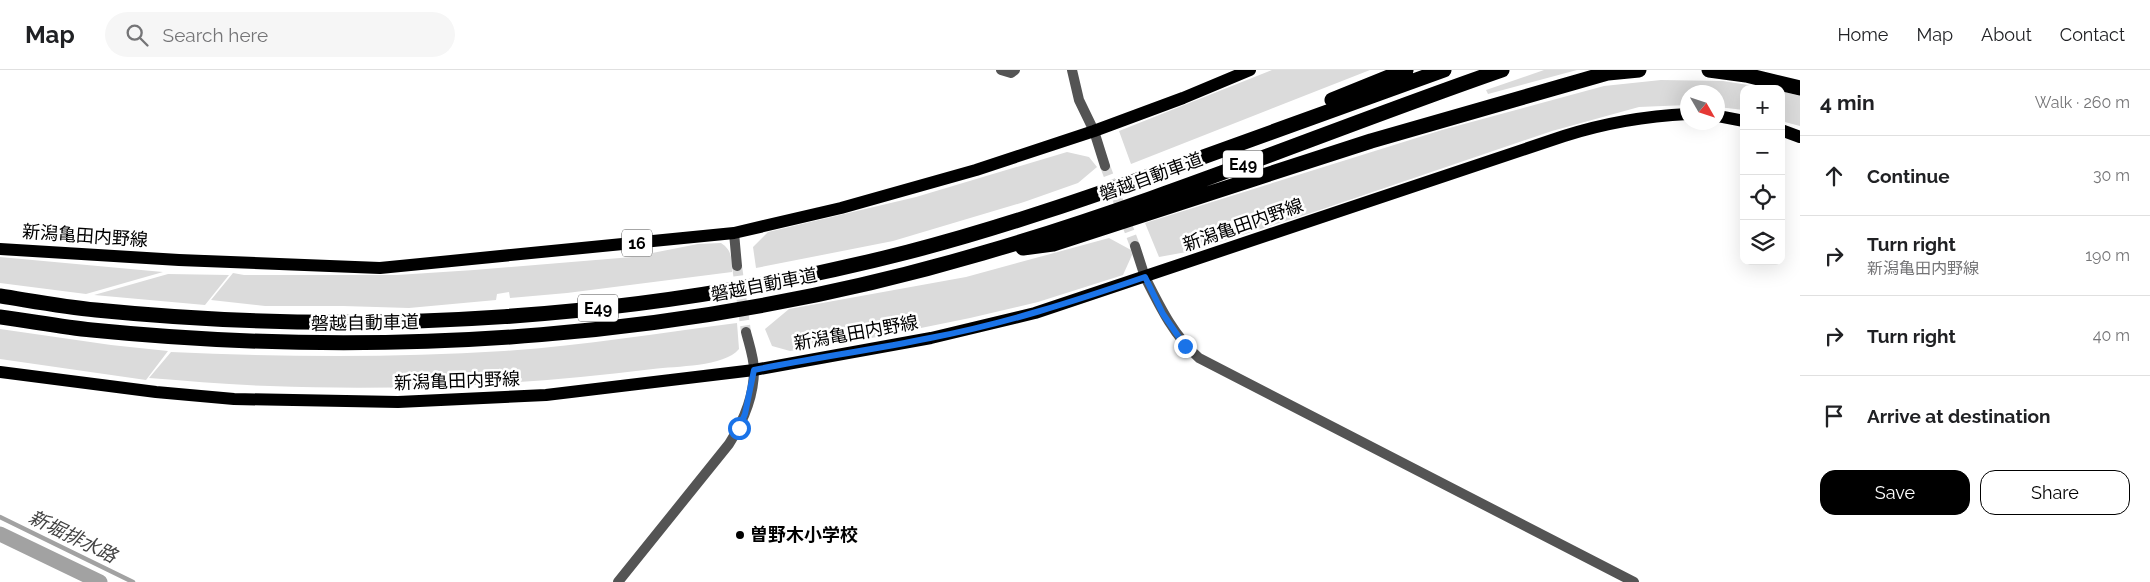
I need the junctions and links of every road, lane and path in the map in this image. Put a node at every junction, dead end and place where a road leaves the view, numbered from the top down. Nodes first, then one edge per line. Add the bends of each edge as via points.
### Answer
1 (1001, 70) edge
2 (1015, 70) edge
3 (1072, 70) edge
4 (1250, 70) edge
5 (1406, 70) edge
6 (1444, 70) edge
7 (1502, 70) edge
8 (1618, 70) edge
9 (1639, 70) edge
10 (1709, 70) edge
11 (1602, 73) junction
12 (1800, 88) edge
13 (1680, 115) edge
14 (1725, 117) edge
15 (1740, 120) edge
16 (1094, 131) junction
17 (1785, 131) edge
18 (1800, 137) edge
19 (1179, 165) junction
20 (1105, 166) tunnel mouth
21 (734, 233) junction
22 (1135, 246) tunnel mouth
23 (0, 248) edge
24 (982, 254) junction
25 (737, 266) tunnel mouth
26 (1145, 277) junction
27 (0, 296) edge
28 (0, 317) edge
29 (746, 332) tunnel mouth
30 (754, 370) junction
31 (0, 372) edge
32 (618, 582) edge
33 (1634, 582) edge

1 - 2 street via 1011,73
3 - 16 street via 1079,100
4 - 16 main road, 新潟亀田内野線 / 16
5 - 19 highway
6 - 19 highway, 磐越自動車道 / E49
7 - 24 highway, 磐越自動車道 / E49 via 1124,207
8 - 11 highway
9 - 11 highway
10 - 12 highway via 1746,74
11 - 24 highway via 1371,141 1053,244
13 - 26 main road, 新潟亀田内野線 via 1600,125
14 - 15 main road
16 - 20 street
16 - 21 main road, 新潟亀田内野線 / 16 via 841,208
17 - 18 main road
19 - 27 highway, 磐越自動車道 / E49 via 1041,214 907,252 824,272 601,308 472,320 376,323 172,316 92,310
21 - 23 main road, 新潟亀田内野線 / 16 via 380,268 179,260
21 - 25 street
22 - 26 street
24 - 28 highway, 磐越自動車道 / E49 via 734,311 592,330 474,340 380,344 277,342 88,330
26 - 30 main road, 新潟亀田内野線 via 1035,313 931,338
26 - 33 street via 1163,314 1185,346 1199,358
29 - 30 street
30 - 31 main road, 新潟亀田内野線 via 546,394 398,402 234,399 129,390
30 - 32 street via 745,414 729,444

